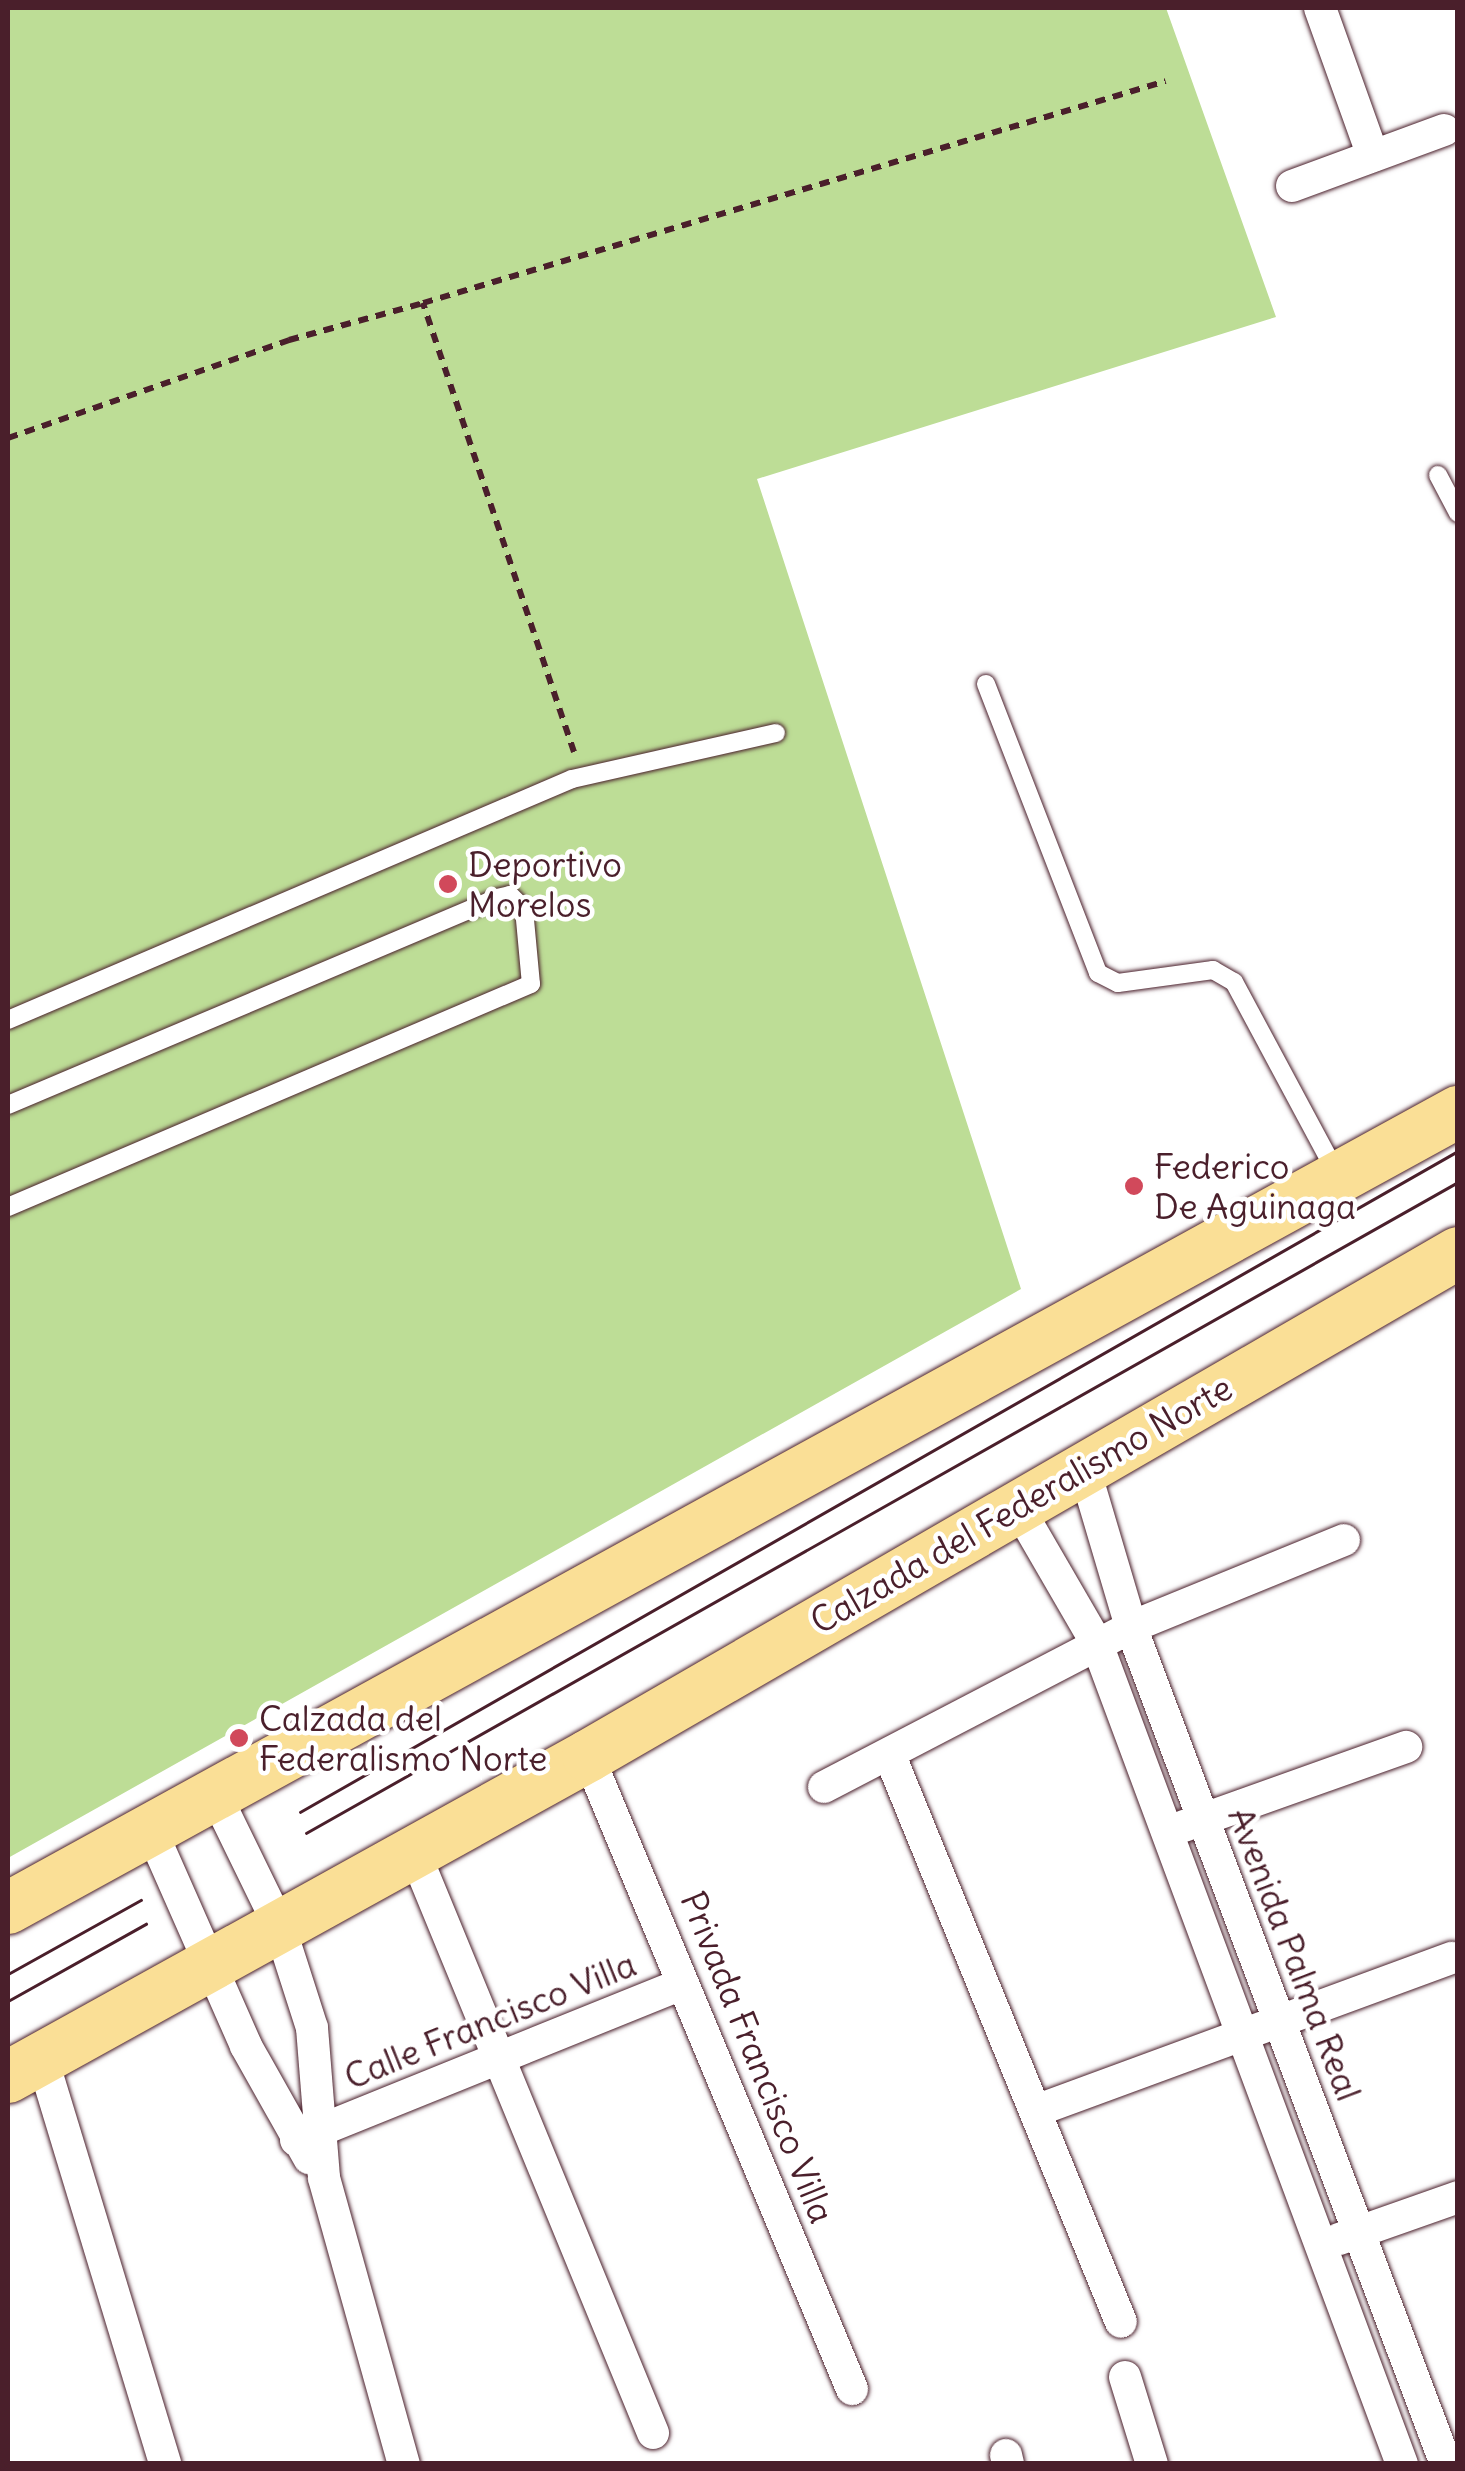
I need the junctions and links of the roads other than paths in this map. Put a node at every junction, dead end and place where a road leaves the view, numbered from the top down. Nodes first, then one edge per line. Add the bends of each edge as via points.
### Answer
1 (1320, 8) edge
2 (1444, 130) dead end
3 (1373, 156) junction
4 (1292, 186) dead end
5 (1438, 474) dead end
6 (1458, 513) edge
7 (986, 684) dead end
8 (776, 733) dead end
9 (8, 1020) edge
10 (8, 1106) edge
11 (1458, 1112) edge
12 (1341, 1181) junction
13 (8, 1207) edge
14 (1455, 1262) edge
15 (1084, 1468) junction
16 (1016, 1504) junction
17 (1344, 1540) dead end
18 (1132, 1627) junction
19 (1097, 1644) junction
20 (1406, 1748) dead end
21 (588, 1756) junction
22 (890, 1756) junction
23 (824, 1786) dead end
24 (215, 1794) junction
25 (1202, 1820) junction
26 (150, 1828) junction
27 (1169, 1832) junction
28 (415, 1854) junction
29 (8, 1908) edge
30 (279, 1925) junction
31 (1452, 1958) dead end
32 (212, 1962) junction
33 (683, 1984) junction
34 (1276, 2022) junction
35 (1244, 2034) junction
36 (499, 2060) junction
37 (25, 2068) edge
38 (1038, 2110) junction
39 (311, 2135) junction
40 (1458, 2197) edge
41 (1358, 2232) junction
42 (1322, 2245) junction
43 (1121, 2322) dead end
44 (1125, 2377) dead end
45 (852, 2389) dead end
46 (653, 2433) dead end
47 (1446, 2441) edge
48 (1400, 2456) edge
49 (165, 2464) edge
50 (404, 2464) edge
51 (1152, 2464) edge

1 - 3 street
2 - 3 street
3 - 4 street
5 - 6 lane
7 - 12 lane via 1098,972 1118,983 1213,970 1234,982
8 - 9 lane via 582,776
10 - 13 lane via 497,898 510,895 524,908 532,984
11 - 12 main road
12 - 24 main road
14 - 15 main road, Calzada del Federalismo Norte
15 - 16 main road, Calzada del Federalismo Norte
15 - 18 street, Avenida Palma Real
16 - 19 street
16 - 21 main road, Calzada del Federalismo Norte
17 - 18 street
18 - 19 street
18 - 25 street, Avenida Palma Real
19 - 22 street
19 - 27 street
20 - 25 street
21 - 28 main road, Calzada del Federalismo Norte
21 - 33 street, Privada Francisco Villa
22 - 23 street
22 - 38 street
24 - 26 main road
24 - 30 street, Calle Francisco Villa
25 - 27 street
25 - 34 street, Avenida Palma Real
26 - 29 main road
26 - 32 street, Calle Francisco Villa
27 - 35 street
28 - 30 main road, Calzada del Federalismo Norte
28 - 36 street
30 - 32 main road, Calzada del Federalismo Norte
30 - 39 street, Calle Francisco Villa via 312,2028
31 - 34 street
32 - 37 main road, Calzada del Federalismo Norte
32 - 39 street, Calle Francisco Villa
33 - 36 street, Calle Francisco Villa
33 - 45 street, Privada Francisco Villa
34 - 35 street
34 - 41 street, Avenida Palma Real
35 - 38 street
35 - 42 street
36 - 39 street, Calle Francisco Villa
36 - 46 street
37 - 49 street
38 - 43 street
39 - 50 street, Calle Francisco Villa
40 - 41 street
41 - 42 street
41 - 47 street, Avenida Palma Real
42 - 48 street
44 - 51 street
47 - 48 street

